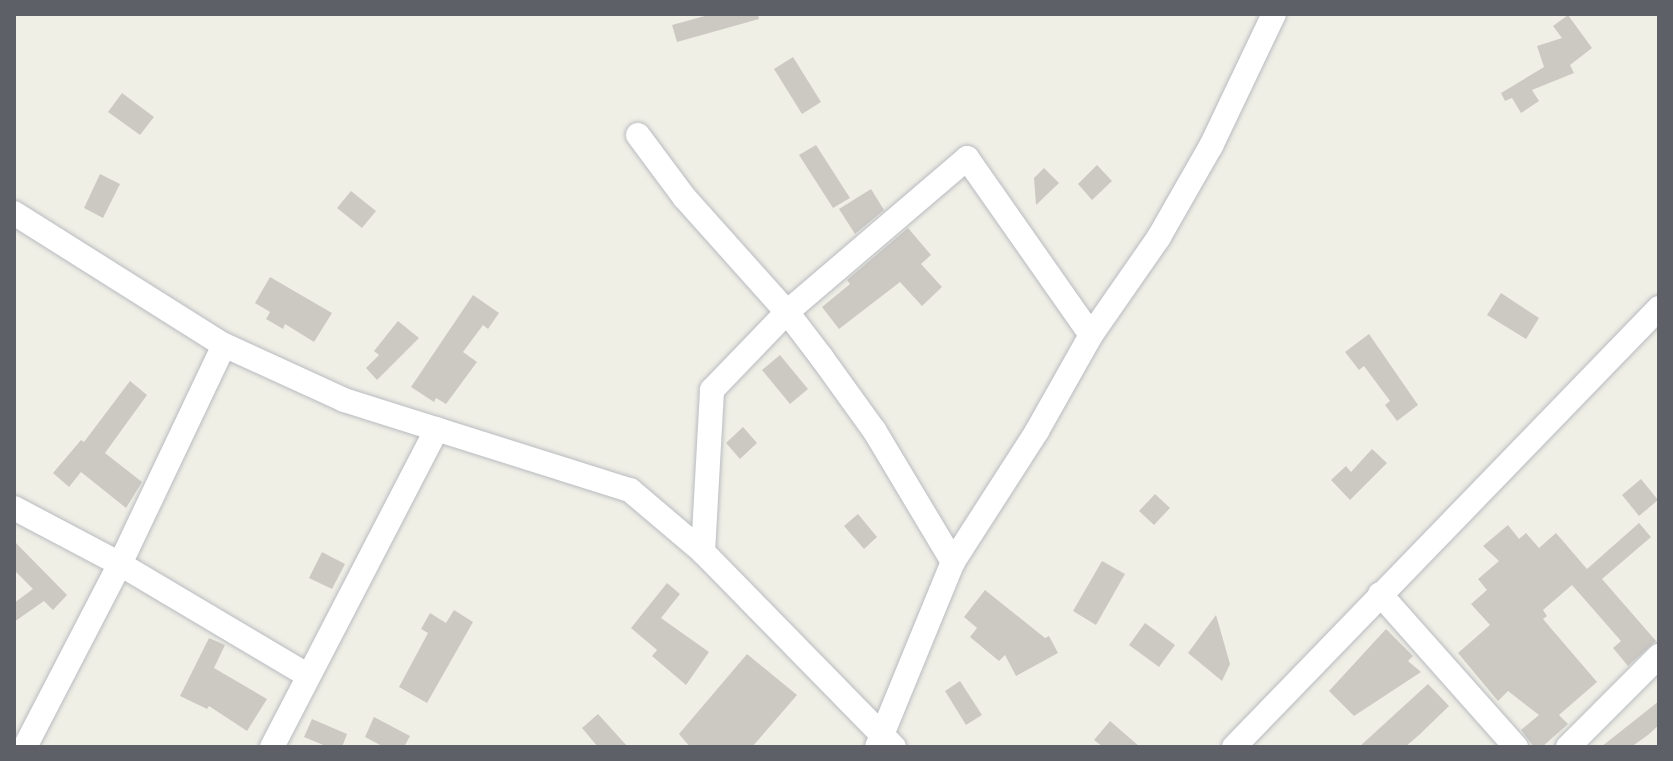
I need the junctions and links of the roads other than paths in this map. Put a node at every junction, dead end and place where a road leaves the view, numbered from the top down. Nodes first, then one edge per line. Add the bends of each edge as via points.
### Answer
1 (1274, 14) edge
2 (638, 135) dead end
3 (14, 213) edge
4 (1659, 308) edge
5 (787, 312) junction
6 (1091, 335) junction
7 (224, 345) junction
8 (437, 429) junction
9 (14, 508) edge
10 (703, 552) junction
11 (953, 562) junction
12 (120, 564) junction
13 (1380, 594) junction
14 (1659, 656) edge
15 (307, 675) junction
16 (884, 743) edge
17 (25, 747) edge
18 (272, 747) edge
19 (1234, 747) edge
20 (1516, 747) edge
21 (1568, 747) edge

1 - 6 street via 1211,146 1159,237
2 - 5 street via 684,197
3 - 7 street
4 - 13 street
5 - 6 street via 967,158
5 - 10 street via 712,390
5 - 11 street via 874,430
6 - 11 street
7 - 8 street via 344,400
7 - 12 street
8 - 10 street via 630,490
8 - 15 street
9 - 12 street
10 - 16 street
11 - 16 street
12 - 15 street
12 - 17 street
13 - 19 street
13 - 20 street
14 - 21 street
15 - 18 street

